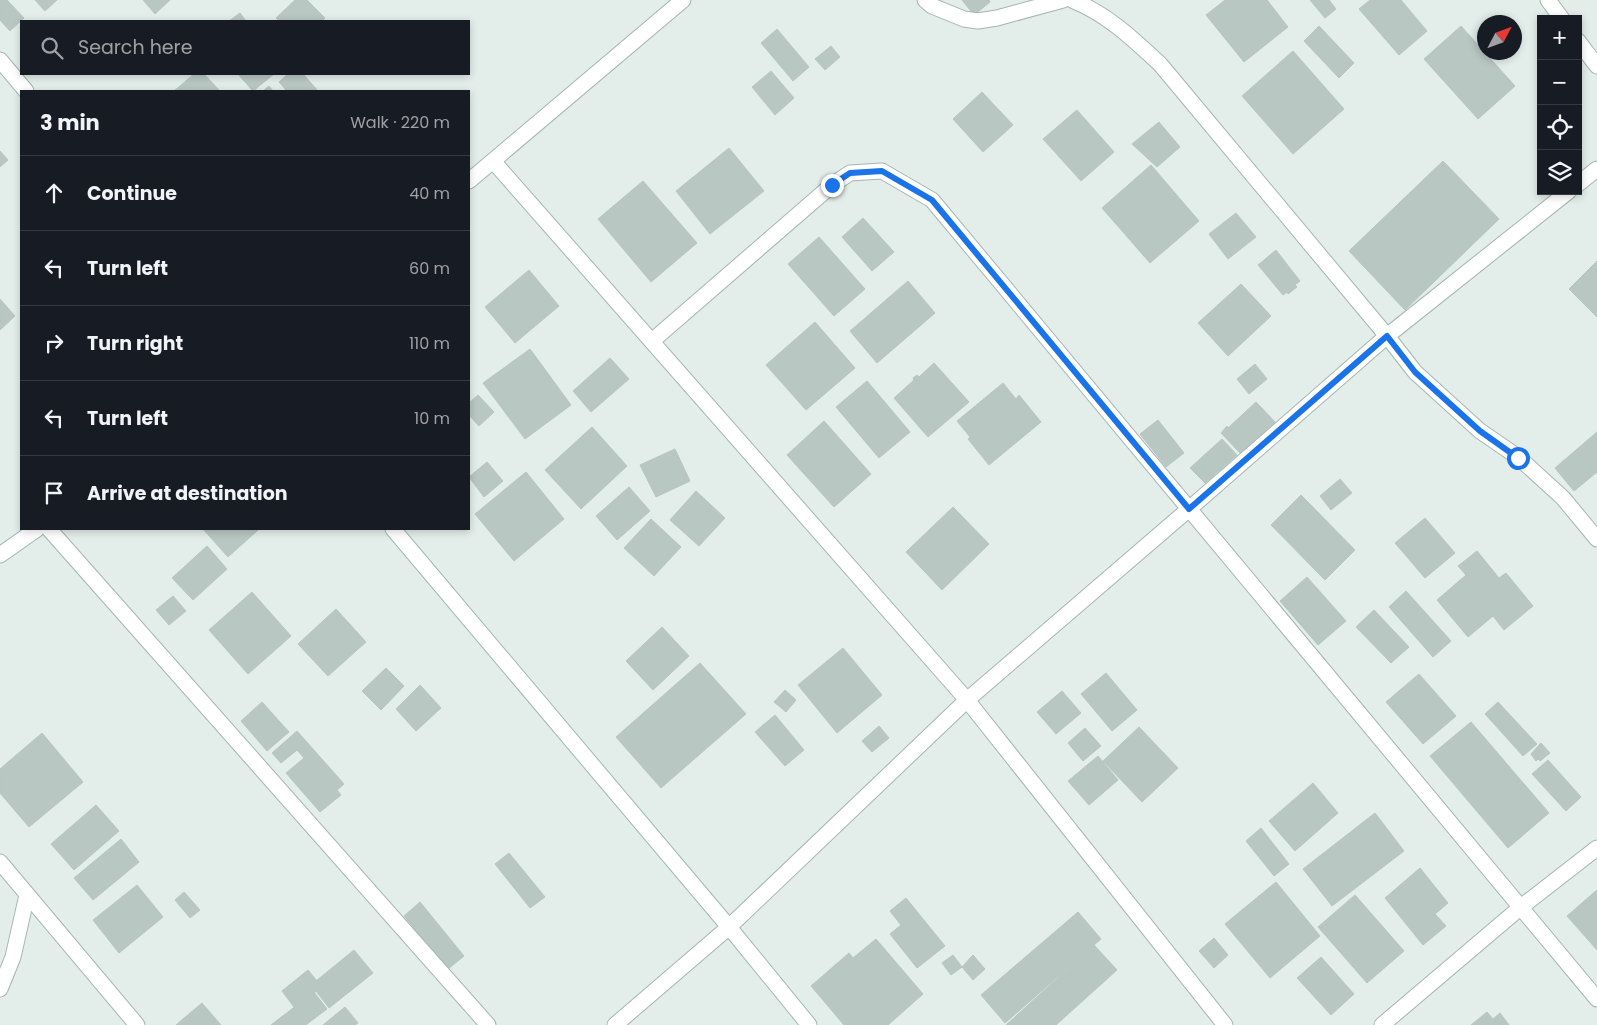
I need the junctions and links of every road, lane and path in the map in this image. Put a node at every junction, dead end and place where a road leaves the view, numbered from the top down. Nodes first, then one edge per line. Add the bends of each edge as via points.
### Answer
1 (683, 0) edge
2 (925, 0) edge
3 (1063, 0) edge
4 (1072, 0) edge
5 (1548, 0) edge
6 (1559, 15) edge
7 (1582, 46) edge
8 (0, 60) edge
9 (1597, 66) edge
10 (25, 90) edge
11 (493, 161) junction
12 (1597, 169) edge
13 (470, 180) edge
14 (1582, 181) edge
15 (1564, 195) edge
16 (1387, 336) junction
17 (652, 341) junction
18 (1189, 509) junction
19 (37, 530) edge
20 (50, 530) edge
21 (394, 530) edge
22 (1597, 539) edge
23 (0, 555) edge
24 (967, 700) junction
25 (1597, 848) edge
26 (0, 862) edge
27 (27, 895) junction
28 (1521, 907) junction
29 (729, 927) junction
30 (0, 989) edge
31 (1597, 999) edge
32 (137, 1025) edge
33 (488, 1025) edge
34 (615, 1025) edge
35 (809, 1025) edge
36 (1225, 1025) edge
37 (1382, 1025) edge

1 - 11 street
2 - 3 street via 964,20 978,21
4 - 16 street via 1090,7 1127,33 1160,64
5 - 6 street
7 - 9 street
8 - 10 street
11 - 13 street
11 - 17 street
12 - 14 street
15 - 16 street
16 - 18 street
16 - 22 street via 1415,372 1480,431 1518,458 1563,498
17 - 18 street via 832,185 850,173 882,171 932,200
17 - 24 street
18 - 24 street
18 - 28 street
19 - 23 street
20 - 33 street
21 - 29 street
24 - 29 street
24 - 36 street
25 - 28 street
26 - 27 street
27 - 30 street via 13,957
27 - 32 street
28 - 31 street
28 - 37 street
29 - 34 street
29 - 35 street

